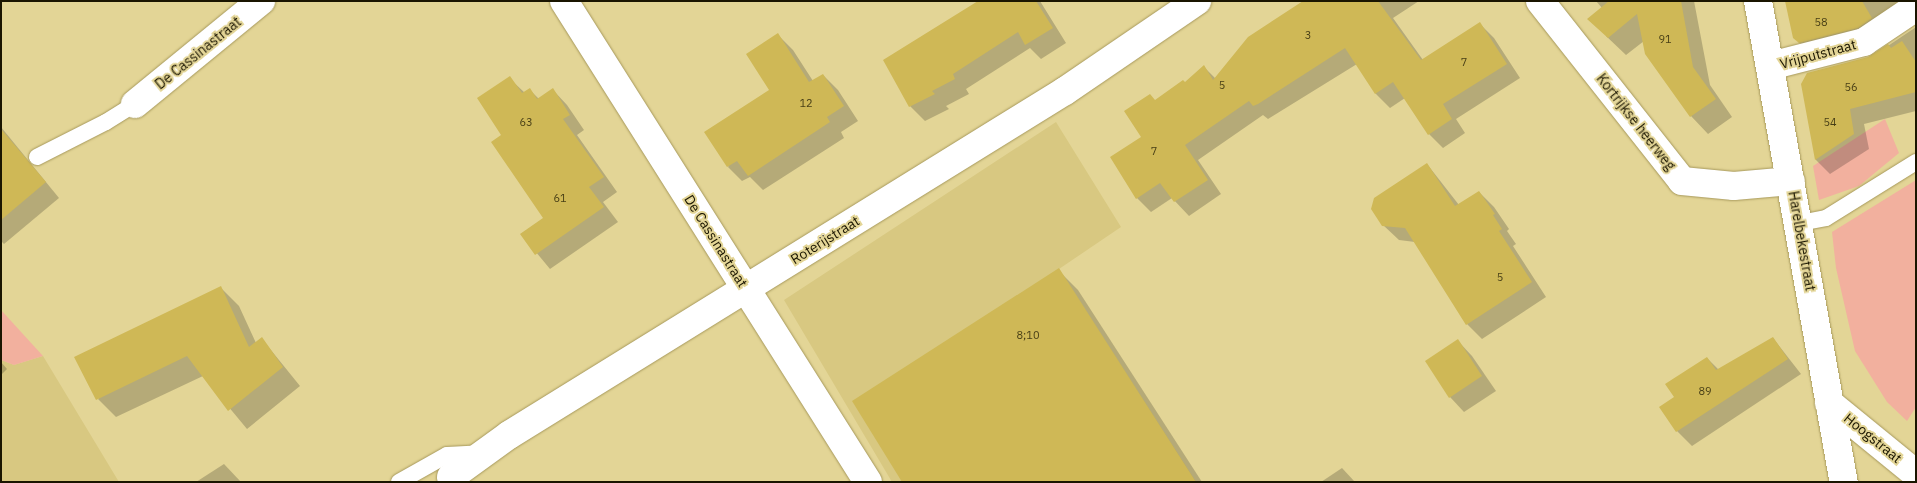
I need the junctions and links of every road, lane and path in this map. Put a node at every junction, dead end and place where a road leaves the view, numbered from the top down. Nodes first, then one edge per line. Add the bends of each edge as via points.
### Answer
1 (261, 1) edge
2 (564, 1) edge
3 (1198, 1) edge
4 (1540, 1) edge
5 (1758, 1) edge
6 (1916, 7) edge
7 (1770, 66) junction
8 (135, 104) joint
9 (37, 157) dead end
10 (1916, 162) edge
11 (1791, 181) junction
12 (1800, 223) junction
13 (746, 289) junction
14 (1829, 403) junction
15 (486, 452) junction
16 (1916, 474) edge
17 (451, 477) dead end
18 (399, 482) edge
19 (868, 482) edge
20 (1844, 482) edge

1 - 8 street, De Cassinastraat
2 - 13 street, De Cassinastraat
3 - 13 street, Roterijstraat via 1065,91
4 - 11 street, Kortrijkse heerweg via 1682,181 1734,186
5 - 7 street, Harelbekestraat
6 - 7 street, Vrijputstraat via 1864,42
7 - 11 street, Harelbekestraat
8 - 9 lane
10 - 12 lane via 1826,218
11 - 12 street, Harelbekestraat
12 - 14 street, Harelbekestraat
13 - 15 street, Roterijstraat
13 - 19 street, De Cassinastraat
14 - 16 street, Hoogstraat
14 - 20 street, Harelbekestraat
15 - 17 street, Roterijstraat
15 - 18 lane via 447,455

